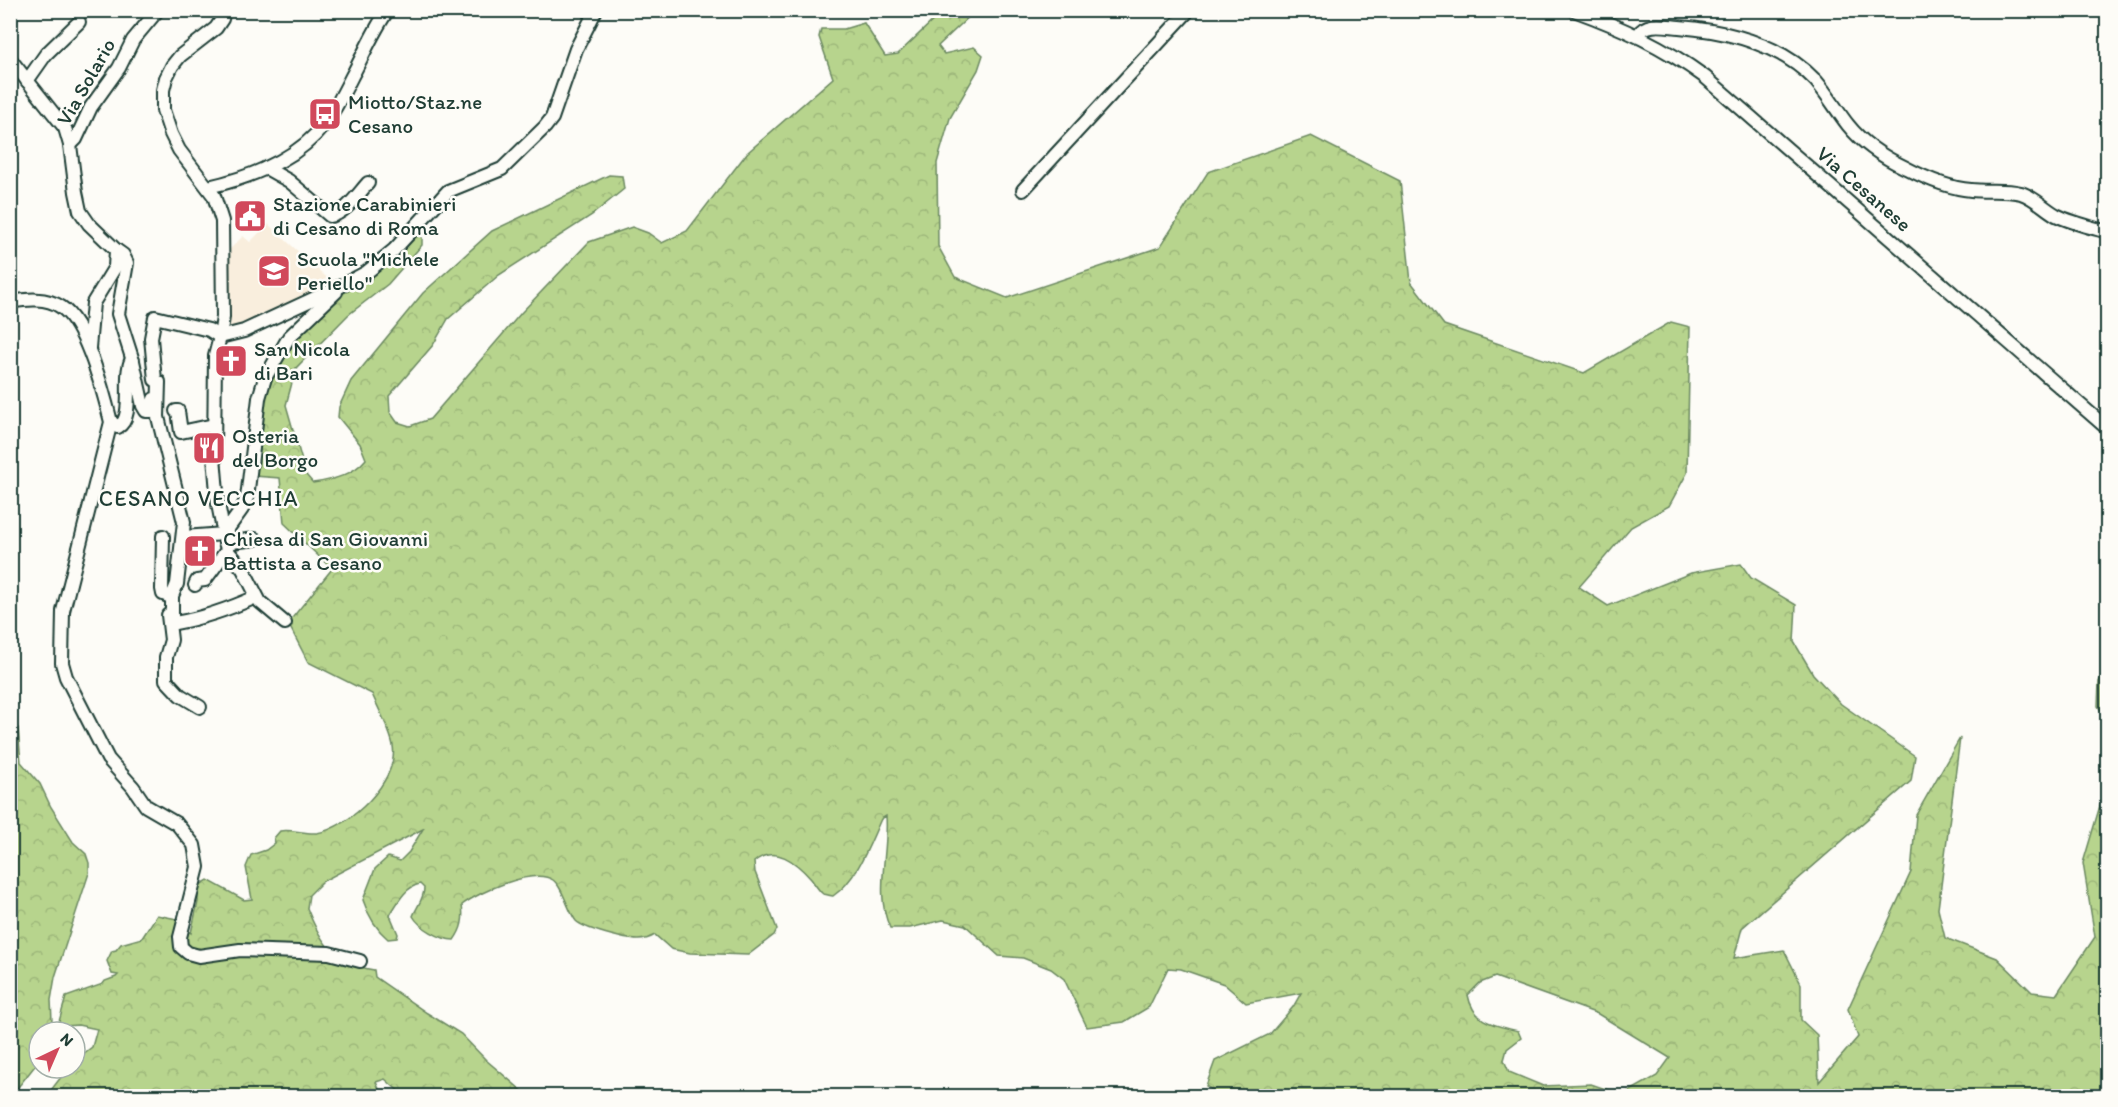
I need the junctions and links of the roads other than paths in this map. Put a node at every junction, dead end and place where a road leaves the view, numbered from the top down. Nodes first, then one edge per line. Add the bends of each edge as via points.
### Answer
1 (158, 10) edge
2 (224, 10) edge
3 (388, 10) edge
4 (596, 10) edge
5 (1190, 10) edge
6 (1574, 10) edge
7 (79, 22) dead end
8 (1638, 35) junction
9 (10, 58) edge
10 (27, 81) junction
11 (70, 145) junction
12 (266, 168) junction
13 (368, 183) dead end
14 (208, 188) junction
15 (1023, 190) dead end
16 (2108, 232) edge
17 (116, 250) junction
18 (341, 286) junction
19 (10, 302) edge
20 (220, 337) junction
21 (88, 349) junction
22 (133, 361) junction
23 (155, 380) junction
24 (166, 413) junction
25 (111, 422) junction
26 (214, 425) junction
27 (2108, 429) edge
28 (163, 536) dead end
29 (184, 537) junction
30 (255, 539) dead end
31 (225, 542) junction
32 (195, 585) dead end
33 (170, 596) junction
34 (256, 597) junction
35 (285, 623) dead end
36 (200, 707) dead end
37 (360, 961) dead end

1 - 11 street, Via Solario via 134,40
2 - 14 street via 216,28 172,66 163,90 163,110 171,134
3 - 12 street via 320,129 303,146
4 - 18 street via 576,49 555,112 545,127 502,169 448,190 382,261
5 - 15 street
6 - 8 street, Via Cesanese
7 - 10 street via 46,54
8 - 16 street via 1650,26 1695,28 1765,47 1803,69 1858,136 1907,169 1960,189 2023,194 2058,216
8 - 27 street, Via Cesanese via 1705,77
9 - 10 street
10 - 11 street via 64,126
11 - 17 street via 80,211
12 - 13 street via 289,181 330,216 336,215
12 - 14 street
14 - 20 street via 218,204 223,227
17 - 21 street via 115,267 93,303
17 - 22 street via 127,263 118,310
18 - 20 street via 243,331
18 - 31 street via 295,330 267,373 259,398 247,498
19 - 21 street via 39,300 61,307 74,320
20 - 23 street via 209,330 156,317 152,338
20 - 26 street via 215,356
21 - 25 street
22 - 23 street via 146,411 153,409
22 - 25 street via 129,363 126,420 118,427
23 - 24 street via 159,382
24 - 26 street via 178,411 181,432
24 - 29 street
25 - 37 street via 64,606 63,669 108,759 149,809 175,822 195,849 198,867 180,937 181,947 201,956 240,950 329,953
26 - 31 street via 216,492
28 - 33 street via 162,589 163,594
29 - 31 street
29 - 33 street via 176,590
30 - 31 street
31 - 32 street via 205,580
31 - 34 street
33 - 34 street via 171,619 175,623 231,609
33 - 36 street via 167,610 171,640 166,680 180,695
34 - 35 street

